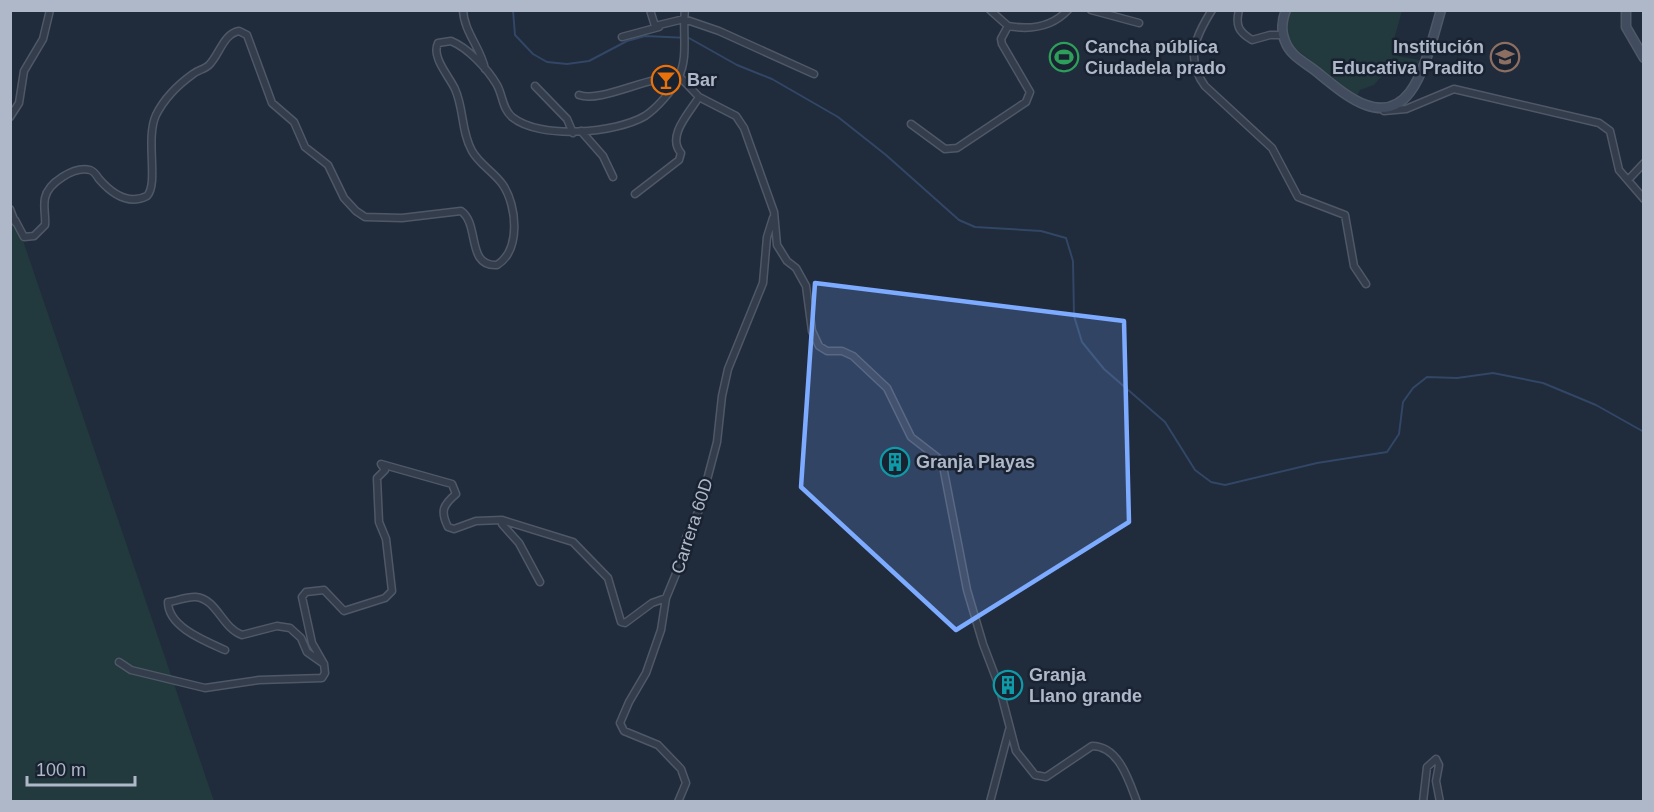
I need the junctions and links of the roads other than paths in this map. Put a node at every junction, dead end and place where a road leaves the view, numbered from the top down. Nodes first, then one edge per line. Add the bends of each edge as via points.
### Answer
1 (50, 10) edge
2 (463, 10) edge
3 (650, 10) edge
4 (685, 10) edge
5 (990, 10) edge
6 (1068, 10) edge
7 (1091, 10) edge
8 (1212, 10) edge
9 (1239, 10) edge
10 (1286, 10) edge
11 (1441, 10) edge
12 (1626, 10) edge
13 (684, 22) junction
14 (1139, 23) dead end
15 (1008, 26) junction
16 (1283, 35) junction
17 (622, 37) dead end
18 (1644, 58) edge
19 (485, 70) junction
20 (814, 74) dead end
21 (680, 77) junction
22 (535, 86) dead end
23 (579, 95) dead end
24 (699, 97) junction
25 (1378, 109) junction
26 (10, 117) edge
27 (911, 124) dead end
28 (580, 131) junction
29 (573, 133) junction
30 (1644, 163) edge
31 (614, 177) dead end
32 (1628, 180) junction
33 (635, 194) dead end
34 (1644, 199) edge
35 (10, 209) edge
36 (774, 212) junction
37 (13, 219) edge
38 (1366, 284) dead end
39 (502, 520) junction
40 (540, 582) dead end
41 (666, 598) junction
42 (225, 650) dead end
43 (119, 662) dead end
44 (324, 664) junction
45 (1009, 729) junction
46 (678, 801) edge
47 (990, 801) edge
48 (1137, 801) edge
49 (1424, 801) edge
50 (1440, 801) edge

1 - 26 street via 43,39 24,71 19,103
2 - 19 street
3 - 13 street via 652,25
4 - 13 street
5 - 15 street
6 - 15 street via 1044,26
7 - 14 street
8 - 38 street via 1195,40 1192,63 1205,86 1272,148 1298,197 1345,215 1354,266
9 - 16 street via 1240,32 1252,40
10 - 16 main road
11 - 25 main road via 1411,91 1395,105
12 - 18 main road via 1626,27
13 - 17 street
13 - 20 street via 719,31
13 - 21 street via 685,50
15 - 27 street via 1002,44 1030,92 1026,102 957,148 945,148
16 - 25 main road via 1297,58 1355,101
19 - 29 street via 513,118 545,130
19 - 37 street via 454,42 442,40 437,45 441,64 459,100 470,147 509,197 512,246 508,256 497,265 480,259 469,218 461,211 392,218 365,217 351,208 328,165 305,147 294,122 272,103 246,35 239,31 232,33 208,67 189,77 160,108 150,135 153,185 147,196 128,201 93,172 81,171 65,176 49,189 42,230 24,237
21 - 23 street via 663,76 593,96
21 - 24 street
21 - 28 street via 642,117
22 - 29 street via 567,119
24 - 33 street via 676,132 679,160
24 - 36 street via 736,116 744,128
25 - 32 street via 1406,109 1454,89 1599,123 1610,131 1619,170
28 - 29 street
28 - 31 street via 603,156
30 - 32 street
32 - 34 street
35 - 37 street
36 - 41 street, Carrera 60D via 760,291 728,369 712,462 699,510
36 - 45 street via 777,244 806,286 812,331 819,346 853,356 888,388 911,436 942,461 967,590
39 - 40 street
39 - 41 street via 563,537 579,547 608,578 621,622
39 - 44 street via 448,527 443,509 456,494 452,484 381,464 385,470 377,478 379,522 386,539 392,591 385,598 344,611 324,590 306,592 302,597 303,611 312,643
41 - 46 street, Carrera 60D via 661,630 646,673 620,723 629,734 658,745 681,769 686,783
42 - 44 street via 183,629 168,602 202,598 227,626 242,635 277,626 290,628 301,638 307,652
43 - 44 street via 131,670 205,688 259,680 319,679 325,673
45 - 47 street
45 - 48 street via 1016,751 1035,775 1046,777 1092,746 1105,748 1123,767
49 - 50 street via 1427,766 1436,759

